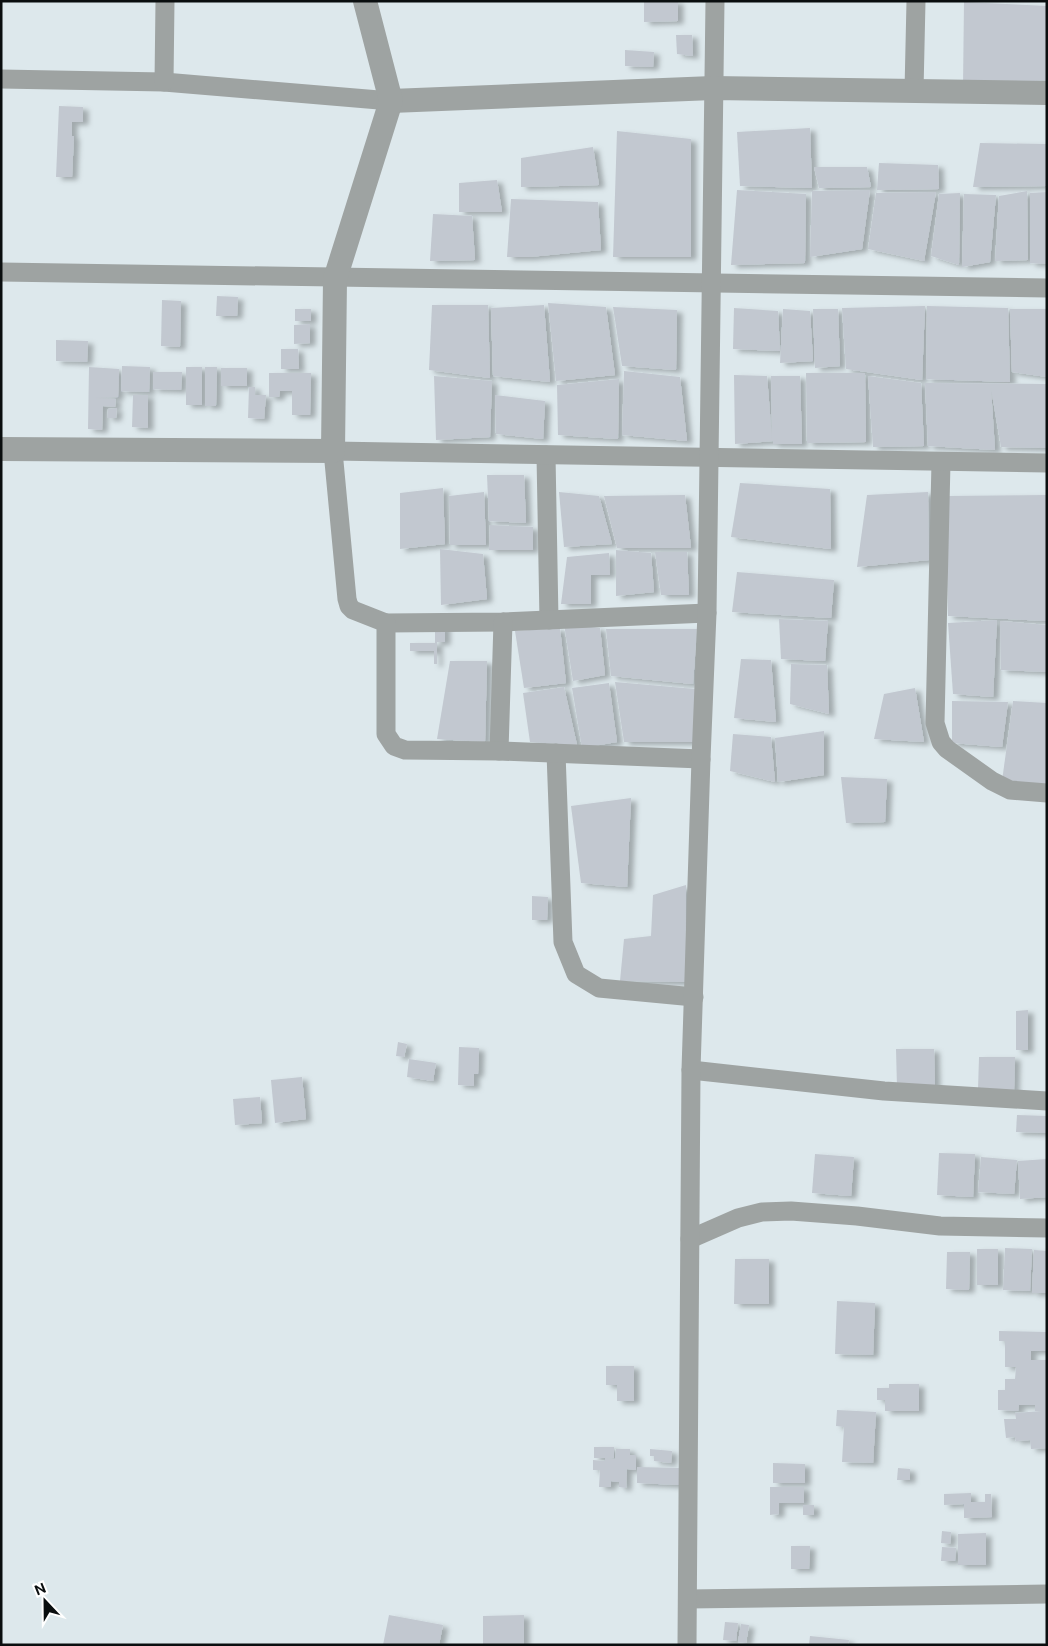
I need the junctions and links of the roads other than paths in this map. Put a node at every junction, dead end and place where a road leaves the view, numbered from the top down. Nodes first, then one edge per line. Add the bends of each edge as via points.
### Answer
1 (165, 1) edge
2 (365, 1) edge
3 (715, 1) edge
4 (916, 1) edge
5 (1, 79) edge
6 (164, 82) junction
7 (714, 88) junction
8 (914, 92) junction
9 (1047, 93) edge
10 (391, 101) junction
11 (1, 272) edge
12 (335, 279) junction
13 (711, 283) junction
14 (1047, 288) edge
15 (1, 450) edge
16 (333, 451) junction
17 (546, 455) junction
18 (709, 458) junction
19 (941, 462) junction
20 (1047, 463) edge
21 (707, 613) junction
22 (549, 620) junction
23 (503, 622) junction
24 (386, 623) junction
25 (500, 751) junction
26 (556, 753) junction
27 (701, 759) junction
28 (1047, 793) edge
29 (694, 997) junction
30 (692, 1070) junction
31 (1047, 1101) edge
32 (1047, 1228) edge
33 (690, 1239) junction
34 (1047, 1594) edge
35 (688, 1599) junction
36 (687, 1645) edge

1 - 6 street
2 - 10 street
3 - 7 street
4 - 8 street
5 - 6 street
6 - 10 street
7 - 8 street
7 - 10 street
7 - 13 street
8 - 9 street
10 - 12 street
11 - 12 street
12 - 13 street
12 - 16 street
13 - 14 street
13 - 18 street
15 - 16 street
16 - 17 street
16 - 24 street via 349,606
17 - 18 street
17 - 22 street
18 - 19 street
18 - 21 street
19 - 20 street
19 - 28 street via 935,723 941,742 992,781 1010,790
21 - 22 street
21 - 27 street
22 - 23 street
23 - 24 street
23 - 25 street
24 - 25 street via 386,734 394,746 405,750
25 - 26 street
26 - 27 street
26 - 29 street via 563,942 576,974 600,988
27 - 29 street
29 - 30 street
30 - 31 street via 884,1090
30 - 33 street
32 - 33 street via 940,1226 790,1211 762,1212 738,1218
33 - 35 street
34 - 35 street
35 - 36 street

